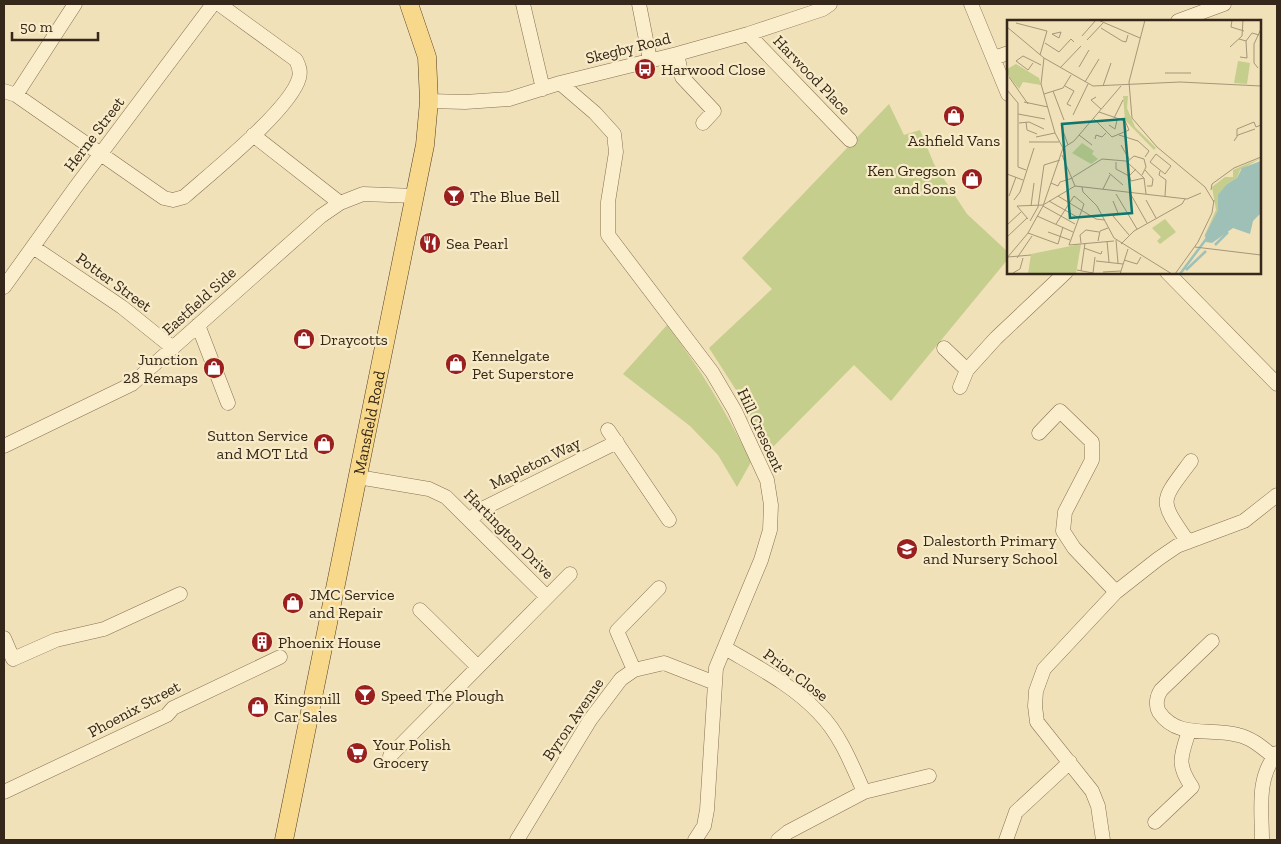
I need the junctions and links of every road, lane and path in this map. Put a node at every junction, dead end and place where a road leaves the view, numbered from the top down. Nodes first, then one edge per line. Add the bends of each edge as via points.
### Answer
1 (75, 4) edge
2 (213, 4) edge
3 (219, 4) edge
4 (409, 4) edge
5 (523, 4) edge
6 (639, 4) edge
7 (830, 4) edge
8 (971, 4) edge
9 (1224, 4) edge
10 (1181, 20) edge
11 (748, 34) junction
12 (1007, 53) edge
13 (677, 54) junction
14 (994, 58) junction
15 (650, 60) junction
16 (560, 83) junction
17 (543, 89) junction
18 (1007, 91) edge
19 (10, 93) edge
20 (429, 102) junction
21 (703, 123) dead end
22 (253, 135) junction
23 (850, 140) dead end
24 (100, 156) junction
25 (415, 196) junction
26 (340, 203) junction
27 (33, 247) junction
28 (1064, 274) edge
29 (1169, 274) edge
30 (4, 287) edge
31 (198, 325) junction
32 (173, 348) junction
33 (944, 348) dead end
34 (967, 370) junction
35 (1277, 384) edge
36 (960, 387) dead end
37 (228, 403) dead end
38 (608, 430) dead end
39 (1039, 433) dead end
40 (617, 442) junction
41 (4, 446) edge
42 (1191, 461) dead end
43 (358, 477) junction
44 (1277, 495) edge
45 (470, 520) junction
46 (669, 520) dead end
47 (1188, 542) junction
48 (570, 574) dead end
49 (658, 588) dead end
50 (1116, 592) junction
51 (180, 594) dead end
52 (547, 597) junction
53 (420, 610) dead end
54 (4, 638) edge
55 (1212, 641) dead end
56 (725, 648) junction
57 (280, 657) dead end
58 (477, 666) junction
59 (634, 670) junction
60 (715, 683) junction
61 (1189, 731) junction
62 (1276, 755) edge
63 (390, 756) dead end
64 (1070, 762) junction
65 (929, 776) dead end
66 (4, 792) edge
67 (864, 792) junction
68 (1155, 822) dead end
69 (700, 838) edge
70 (284, 840) edge
71 (517, 840) edge
72 (778, 840) edge
73 (1006, 840) edge
74 (1103, 840) edge
75 (1262, 840) edge

1 - 19 street
2 - 24 street, Herne Street
3 - 22 street via 296,60 300,69 295,87
4 - 20 main road, Mansfield Road via 427,57
5 - 17 street
6 - 15 street
7 - 11 street, Skegby Road
8 - 14 street
9 - 10 street
11 - 13 street, Skegby Road
11 - 23 street, Harwood Place
12 - 14 street
13 - 15 street, Skegby Road
13 - 21 street via 682,77 714,111
14 - 18 street
15 - 16 street, Skegby Road
16 - 17 street, Skegby Road
16 - 56 street, Hill Crescent via 614,134 616,152 608,202 608,235 712,372 735,410 767,480 770,530
17 - 20 street, Skegby Road via 509,99
19 - 24 street
20 - 25 main road, Mansfield Road
22 - 24 street via 184,198 173,200 164,198
22 - 26 street
24 - 27 street, Herne Street
25 - 26 street, Eastfield Side via 363,194
25 - 43 main road, Mansfield Road
26 - 31 street, Eastfield Side via 321,216
27 - 30 street, Herne Street
27 - 32 street, Potter Street via 122,307
28 - 34 street
29 - 35 street
31 - 32 street, Eastfield Side
31 - 37 street
32 - 41 street, Eastfield Side via 132,384
33 - 34 street
34 - 36 street
38 - 40 street
39 - 50 street via 1060,411 1092,442 1092,460 1065,512 1063,531 1074,548
40 - 45 street, Mapleton Way via 482,509
40 - 46 street
42 - 47 street via 1169,490 1165,504 1166,511
43 - 45 street, Hartington Drive via 429,489 446,497
43 - 70 main road, Mansfield Road
44 - 47 street via 1244,521
45 - 52 street, Hartington Drive
47 - 50 street via 1158,558
48 - 52 street
49 - 59 street via 617,630
50 - 64 street via 1044,669 1036,692 1037,722
51 - 54 street via 104,629 56,640 13,658
52 - 58 street
53 - 58 street
55 - 61 street via 1157,696 1158,709 1164,718
56 - 60 street, Hill Crescent via 716,668
56 - 67 street, Prior Close via 776,678 820,713 846,751
57 - 66 street, Phoenix Street via 173,708 167,716
58 - 63 street
59 - 60 street, Byron Avenue via 664,663
59 - 71 street, Byron Avenue via 621,679 600,706
60 - 69 street, Hill Crescent via 707,810
61 - 62 street via 1238,735
61 - 68 street via 1181,760 1182,773 1192,787
62 - 75 street via 1263,782 1259,804
64 - 73 street via 1016,812
64 - 74 street via 1092,791 1098,806
65 - 67 street
67 - 72 street

